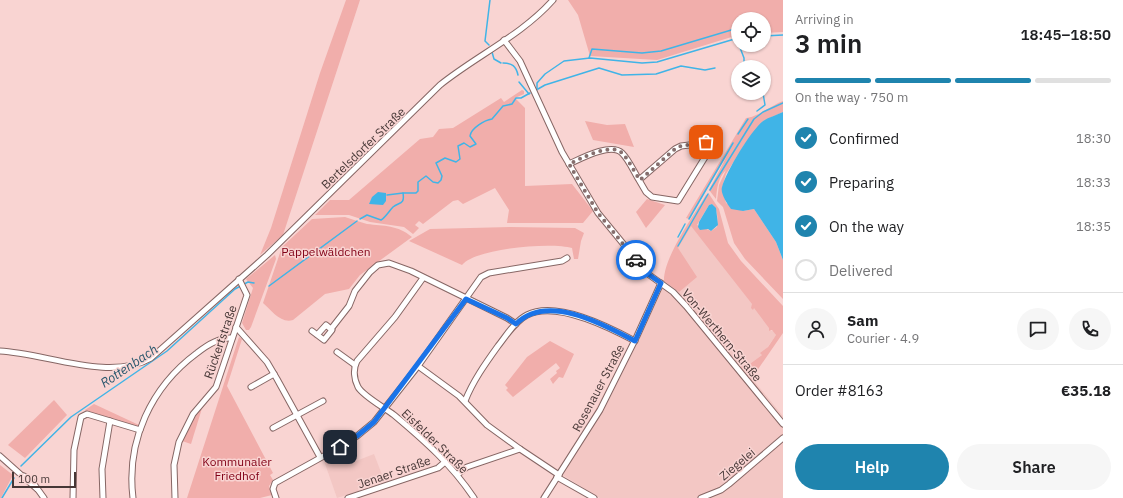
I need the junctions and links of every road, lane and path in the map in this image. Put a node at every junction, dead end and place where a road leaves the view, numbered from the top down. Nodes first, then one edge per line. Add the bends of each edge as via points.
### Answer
1 (553, 0) edge
2 (504, 40) junction
3 (569, 164) junction
4 (640, 180) junction
5 (567, 258) dead end
6 (423, 278) junction
7 (242, 283) junction
8 (661, 283) junction
9 (466, 299) junction
10 (516, 324) junction
11 (236, 327) junction
12 (331, 329) junction
13 (312, 331) dead end
14 (317, 335) junction
15 (232, 338) junction
16 (635, 341) junction
17 (0, 351) edge
18 (337, 352) dead end
19 (355, 365) junction
20 (418, 366) junction
21 (274, 374) junction
22 (251, 387) dead end
23 (323, 401) dead end
24 (465, 401) junction
25 (386, 408) junction
26 (298, 415) junction
27 (110, 421) junction
28 (783, 424) edge
29 (273, 428) dead end
30 (140, 430) junction
31 (783, 438) edge
32 (520, 449) junction
33 (0, 456) edge
34 (320, 457) junction
35 (445, 462) junction
36 (458, 474) junction
37 (558, 476) junction
38 (44, 498) edge
39 (73, 498) edge
40 (103, 498) edge
41 (133, 498) edge
42 (175, 498) edge
43 (276, 498) edge
44 (348, 498) edge
45 (474, 498) edge
46 (544, 498) edge
47 (594, 498) edge
48 (701, 498) edge

1 - 2 street, Bertelsdorfer Straße via 530,22
2 - 3 street, Von-Werthern-Straße via 520,61
2 - 7 street, Bertelsdorfer Straße via 440,86
3 - 4 street via 590,153 617,150 623,154
3 - 8 street, Von-Werthern-Straße via 605,223 648,274
4 - 4 street via 675,149 706,142 707,154 678,202 652,197
5 - 9 street via 485,274
6 - 9 street
6 - 12 street via 395,264 378,265 355,291 349,306
6 - 19 street
7 - 11 street, Rückertstraße via 247,295
7 - 17 street, Bertelsdorfer Straße via 218,299 157,354 136,365 85,365
8 - 16 street, Rosenauer Straße
8 - 28 street, Von-Werthern-Straße via 686,306
9 - 10 street
9 - 20 street
10 - 16 street via 528,314 562,312 590,319
10 - 24 street via 482,368
11 - 15 street, Rückertstraße
11 - 21 street via 267,362
12 - 14 street via 326,325
12 - 14 street via 324,340
13 - 14 street
15 - 30 street via 215,341 204,347 177,369 160,389 144,417
15 - 42 street, Rückertstraße via 216,387 192,414 179,442 174,465
16 - 37 street, Rosenauer Straße via 600,410
18 - 19 street
19 - 25 street, Eisfelder Straße via 354,377 358,388
20 - 24 street
20 - 25 street
21 - 22 street
21 - 26 street
23 - 26 street
24 - 32 street via 487,425
25 - 34 street via 357,436
25 - 35 street, Eisfelder Straße
26 - 29 street
26 - 34 street
27 - 30 street
27 - 39 street via 87,414 80,417 72,468
27 - 40 street via 102,469
30 - 41 street via 132,461
31 - 48 street, Ziegelei via 721,490
32 - 36 street via 467,467
32 - 37 street
33 - 38 street
34 - 43 street via 274,483 272,489
35 - 36 street, Eisfelder Straße
35 - 44 street, Jenaer Straße via 438,468
36 - 45 street, Eisfelder Straße
37 - 46 street, Rosenauer Straße
37 - 47 street

